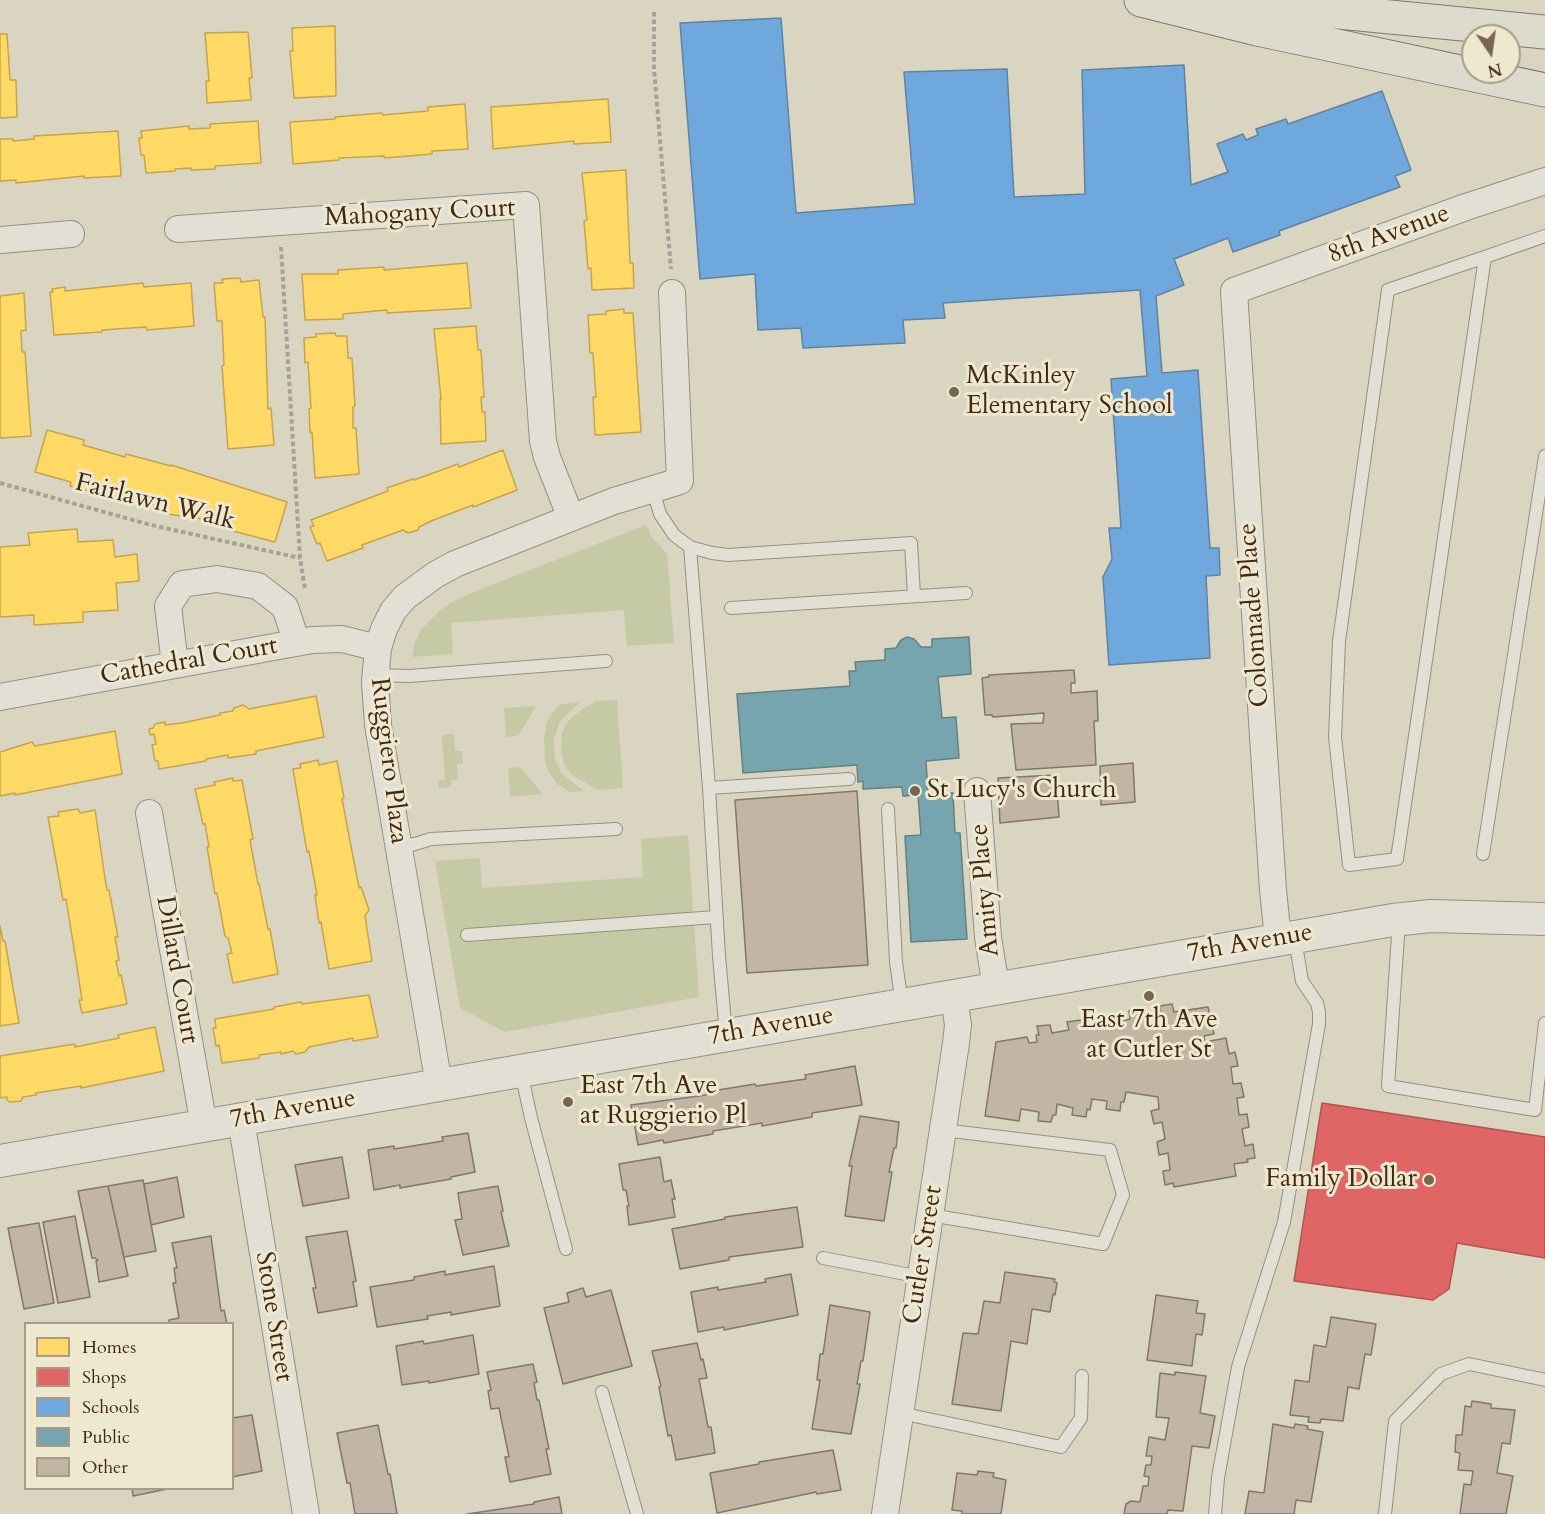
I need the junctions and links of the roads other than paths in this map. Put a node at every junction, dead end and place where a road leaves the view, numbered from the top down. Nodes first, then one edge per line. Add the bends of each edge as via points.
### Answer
1 (1141, 0) edge
2 (1215, 0) edge
3 (1545, 32) edge
4 (1545, 90) edge
5 (1545, 181) edge
6 (178, 229) dead end
7 (71, 234) dead end
8 (1545, 236) edge
9 (0, 240) edge
10 (1485, 256) junction
11 (1234, 291) joint
12 (672, 293) road end
13 (1545, 456) edge
14 (653, 489) junction
15 (571, 518) junction
16 (690, 547) junction
17 (966, 593) dead end
18 (914, 596) junction
19 (731, 608) dead end
20 (297, 643) junction
21 (378, 648) junction
22 (606, 661) dead end
23 (175, 665) junction
24 (375, 675) junction
25 (0, 697) edge
26 (849, 779) dead end
27 (709, 789) junction
28 (977, 791) dead end
29 (888, 809) dead end
30 (149, 813) dead end
31 (616, 829) dead end
32 (399, 847) junction
33 (1484, 854) dead end
34 (716, 917) junction
35 (1399, 919) junction
36 (1545, 919) edge
37 (467, 935) dead end
38 (1286, 938) junction
39 (996, 988) junction
40 (954, 996) junction
41 (902, 1004) junction
42 (1545, 1023) edge
43 (727, 1035) junction
44 (521, 1071) junction
45 (439, 1085) junction
46 (241, 1120) junction
47 (204, 1126) junction
48 (943, 1130) junction
49 (0, 1161) edge
50 (930, 1215) junction
51 (566, 1249) dead end
52 (823, 1258) dead end
53 (921, 1277) junction
54 (1082, 1376) dead end
55 (1545, 1380) edge
56 (602, 1392) dead end
57 (900, 1413) junction
58 (306, 1514) edge
59 (637, 1514) edge
60 (885, 1514) edge
61 (1215, 1514) edge
62 (1385, 1514) edge

1 - 4 highway via 1257,29
2 - 3 highway
5 - 11 street, 8th Avenue
6 - 15 street, Mahogany Court via 526,205 543,441
7 - 9 street
8 - 10 lane
10 - 10 lane via 1388,290 1340,641 1335,736 1348,865 1397,859
11 - 38 street, Colonnade Place via 1273,890
12 - 14 street, Ruggiero Plaza via 680,481
13 - 33 lane
14 - 15 street, Ruggiero Plaza
14 - 16 lane via 665,524
15 - 21 street, Ruggiero Plaza via 473,556 428,580 393,611
16 - 18 lane via 728,555 911,543
16 - 27 lane
17 - 18 lane
18 - 19 lane
20 - 21 street, Cathedral Court via 342,639
20 - 23 street, Cathedral Court
20 - 23 street via 285,607 258,586 217,579 182,584 168,606
21 - 24 street, Ruggiero Plaza
22 - 24 lane via 409,676
23 - 25 street, Cathedral Court
24 - 32 street, Ruggiero Plaza via 378,726
26 - 27 lane
27 - 34 lane
28 - 39 street, Amity Place via 988,937
29 - 41 lane
30 - 47 street, Dillard Court
31 - 32 lane via 431,839
32 - 45 street, Ruggiero Plaza
34 - 37 lane
34 - 43 lane
35 - 36 street, 7th Avenue
35 - 38 street, 7th Avenue
35 - 42 lane via 1388,1086 1535,1110
38 - 39 street, 7th Avenue
38 - 61 lane via 1302,981 1317,1003 1319,1024 1284,1222 1238,1367
39 - 40 street, 7th Avenue
40 - 41 street, 7th Avenue
40 - 48 street, Cutler Street via 958,1025
41 - 43 street, 7th Avenue
43 - 44 street, 7th Avenue
44 - 45 street, 7th Avenue
44 - 51 lane
45 - 46 street, 7th Avenue
46 - 47 street, 7th Avenue
46 - 58 street, Stone Street
47 - 49 street, 7th Avenue
48 - 50 street, Cutler Street
48 - 50 lane via 1110,1150 1123,1195 1103,1244
50 - 53 street, Cutler Street
52 - 53 lane
53 - 57 street, Cutler Street
54 - 57 lane via 1081,1418 1061,1447
55 - 62 lane via 1469,1364 1441,1374 1395,1421
56 - 59 lane
57 - 60 street, Cutler Street

